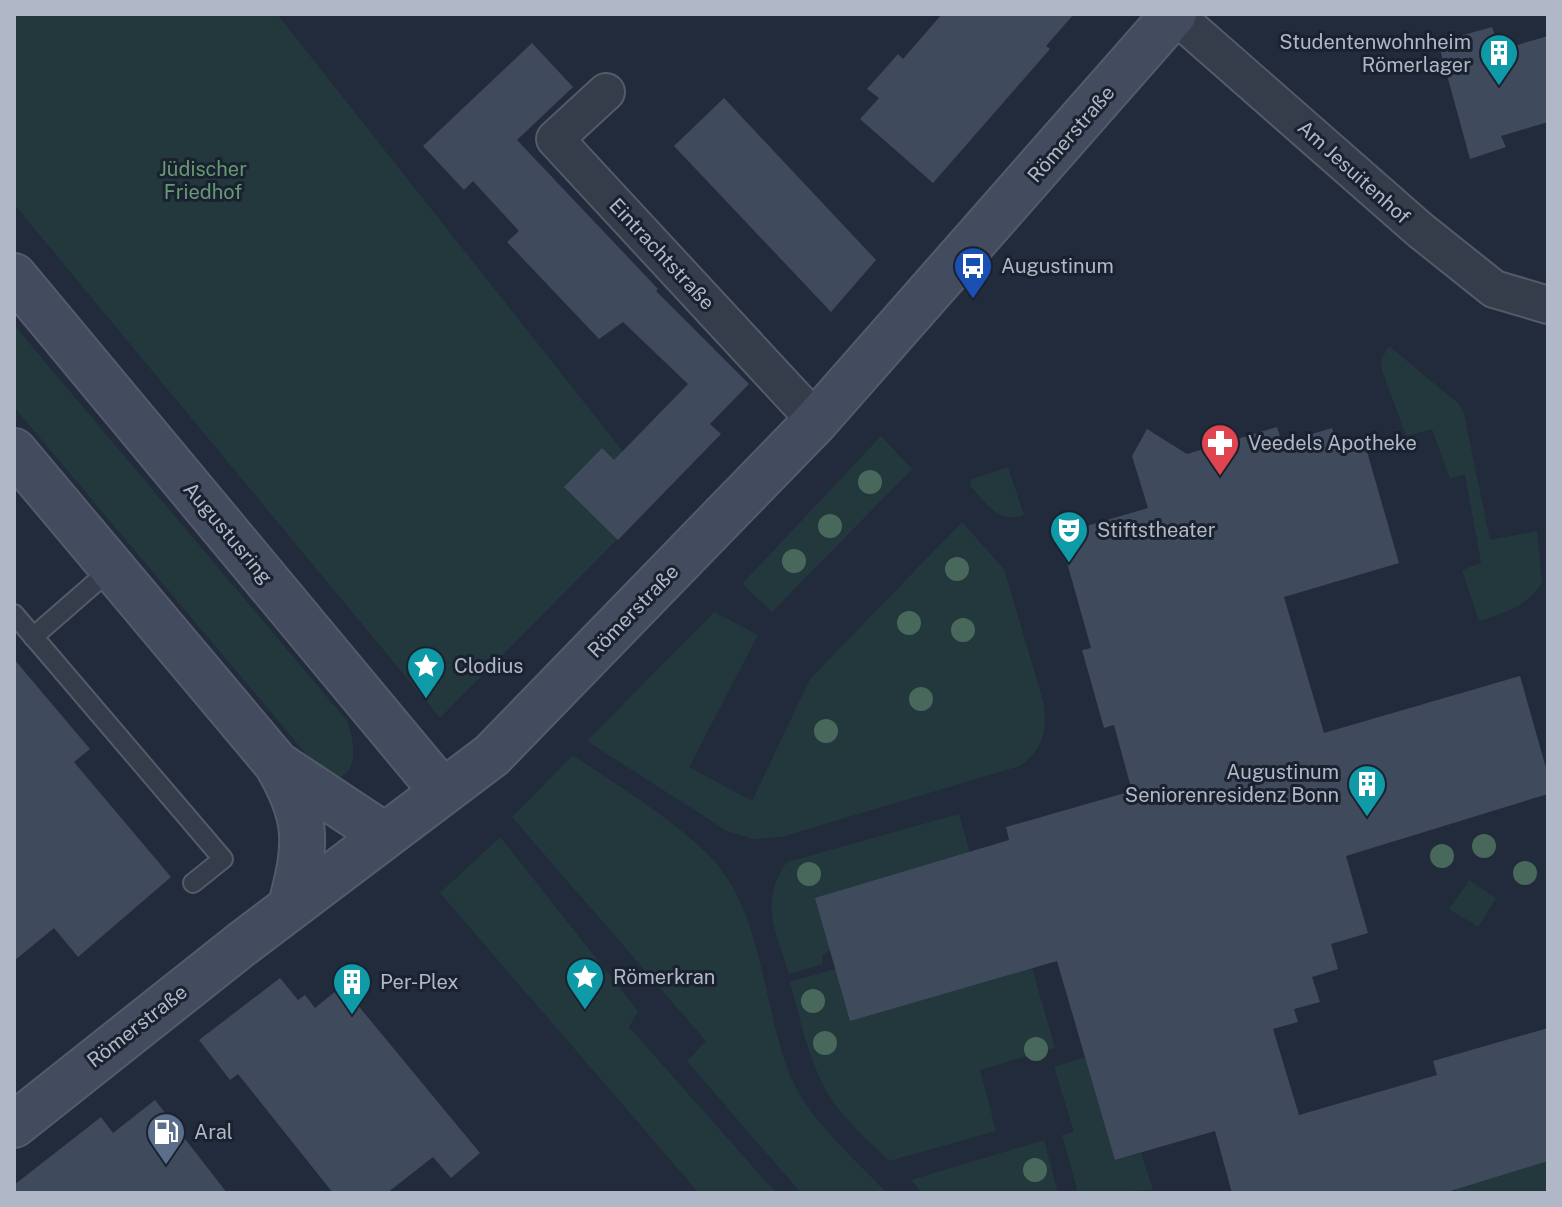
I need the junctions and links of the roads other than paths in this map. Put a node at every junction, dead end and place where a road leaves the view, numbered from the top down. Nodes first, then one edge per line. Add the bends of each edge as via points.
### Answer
1 (1174, 14) edge
2 (606, 92) dead end
3 (14, 276) edge
4 (1548, 305) edge
5 (816, 421) junction
6 (14, 451) edge
7 (111, 569) junction
8 (14, 614) edge
9 (33, 637) junction
10 (276, 763) junction
11 (442, 791) junction
12 (384, 835) junction
13 (193, 883) dead end
14 (291, 905) junction
15 (14, 1125) edge

1 - 4 street, Am Jesuitenhof via 1494,289
1 - 5 main road, Römerstraße
2 - 5 street, Eintrachtstraße via 555,139
3 - 11 main road, Augustusring
5 - 11 main road, Römerstraße via 529,719 492,755
6 - 7 main road
7 - 9 lane
7 - 10 main road
8 - 9 lane
9 - 13 lane via 223,859
10 - 12 main road
10 - 14 main road via 295,794 304,824
11 - 12 main road, Römerstraße
12 - 14 main road, Römerstraße
14 - 15 main road, Römerstraße

